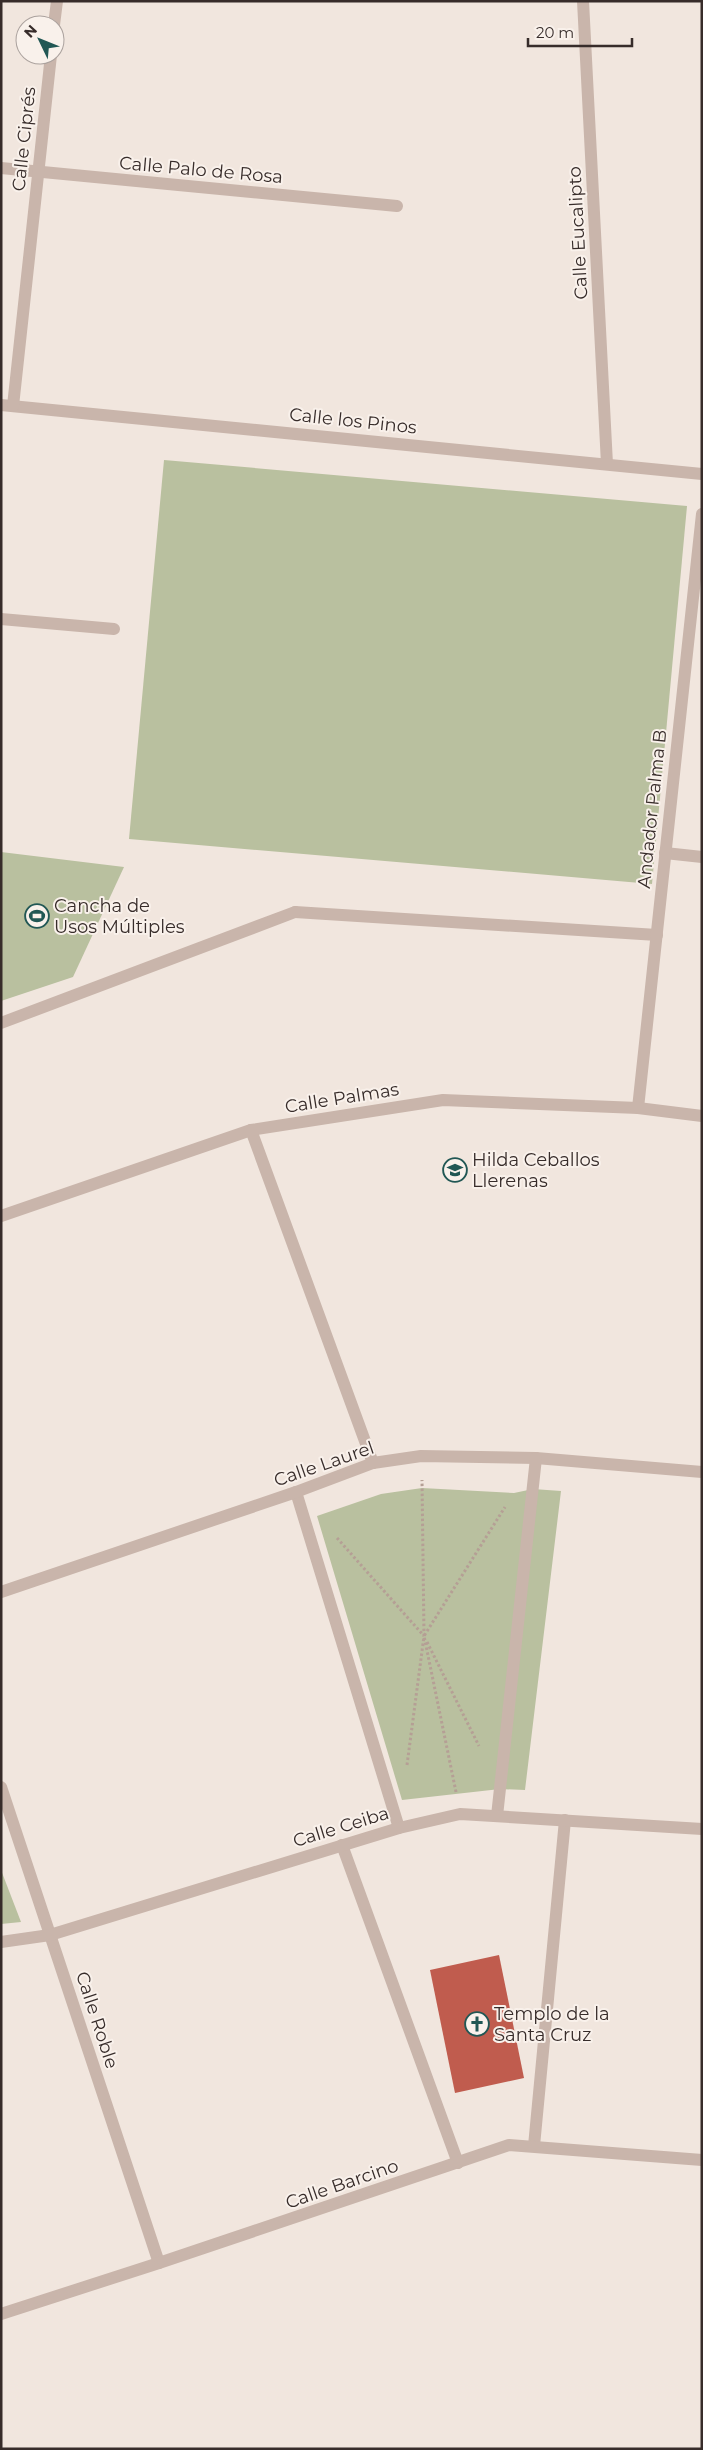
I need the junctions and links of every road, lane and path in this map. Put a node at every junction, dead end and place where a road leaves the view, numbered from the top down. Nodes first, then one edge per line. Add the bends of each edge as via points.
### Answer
1 (57, 1) edge
2 (584, 1) edge
3 (55, 15) edge
4 (50, 65) edge
5 (1, 168) edge
6 (38, 172) junction
7 (396, 206) dead end
8 (7, 405) edge
9 (607, 464) junction
10 (702, 474) edge
11 (702, 514) edge
12 (697, 609) edge
13 (1, 619) edge
14 (114, 628) dead end
15 (665, 853) junction
16 (702, 857) edge
17 (657, 935) junction
18 (1, 1023) edge
19 (638, 1108) junction
20 (702, 1116) edge
21 (251, 1130) junction
22 (1, 1216) edge
23 (421, 1456) junction
24 (536, 1458) junction
25 (372, 1463) junction
26 (702, 1472) edge
27 (296, 1492) junction
28 (509, 1501) dead end
29 (336, 1537) dead end
30 (1, 1592) edge
31 (424, 1636) junction
32 (406, 1771) dead end
33 (1, 1787) edge
34 (500, 1789) junction
35 (460, 1814) junction
36 (497, 1816) junction
37 (565, 1820) junction
38 (399, 1828) junction
39 (702, 1829) edge
40 (342, 1845) junction
41 (50, 1935) junction
42 (1, 1942) edge
43 (534, 2146) junction
44 (702, 2160) edge
45 (458, 2163) junction
46 (159, 2264) junction
47 (1, 2314) edge

1 - 3 street
2 - 9 street, Calle Eucalipto
4 - 6 street, Calle Ciprés
5 - 6 street, Calle Palo de Rosa
6 - 7 street, Calle Palo de Rosa
6 - 8 street, Calle Ciprés
8 - 9 street, Calle los Pinos
9 - 10 street, Calle los Pinos
11 - 12 street, Andador Palma B
12 - 15 street, Andador Palma B
13 - 14 street
15 - 16 street
15 - 17 street, Andador Palma B
17 - 18 street via 295,912
17 - 19 street, Andador Palma B
19 - 20 street, Calle Palmas
19 - 21 street, Calle Palmas via 443,1100
21 - 22 street, Calle Palmas
21 - 25 street
23 - 24 street, Calle Laurel
23 - 25 street, Calle Laurel
23 - 31 path
24 - 26 street, Calle Laurel
24 - 34 street
25 - 27 street, Calle Laurel
27 - 30 street, Calle Laurel
27 - 38 street
28 - 31 path
29 - 31 path
31 - 32 path
31 - 34 path
31 - 35 path
33 - 41 street, Calle Roble
34 - 36 street
35 - 36 street, Calle Ceiba
35 - 38 street, Calle Ceiba
36 - 37 street, Calle Ceiba
37 - 39 street, Calle Ceiba
37 - 43 street
38 - 40 street, Calle Ceiba
40 - 41 street, Calle Ceiba
40 - 45 street
41 - 42 street, Calle Ceiba
41 - 46 street, Calle Roble
43 - 44 street, Calle Barcino
43 - 45 street, Calle Barcino via 509,2145
45 - 46 street, Calle Barcino
46 - 47 street, Calle Barcino

